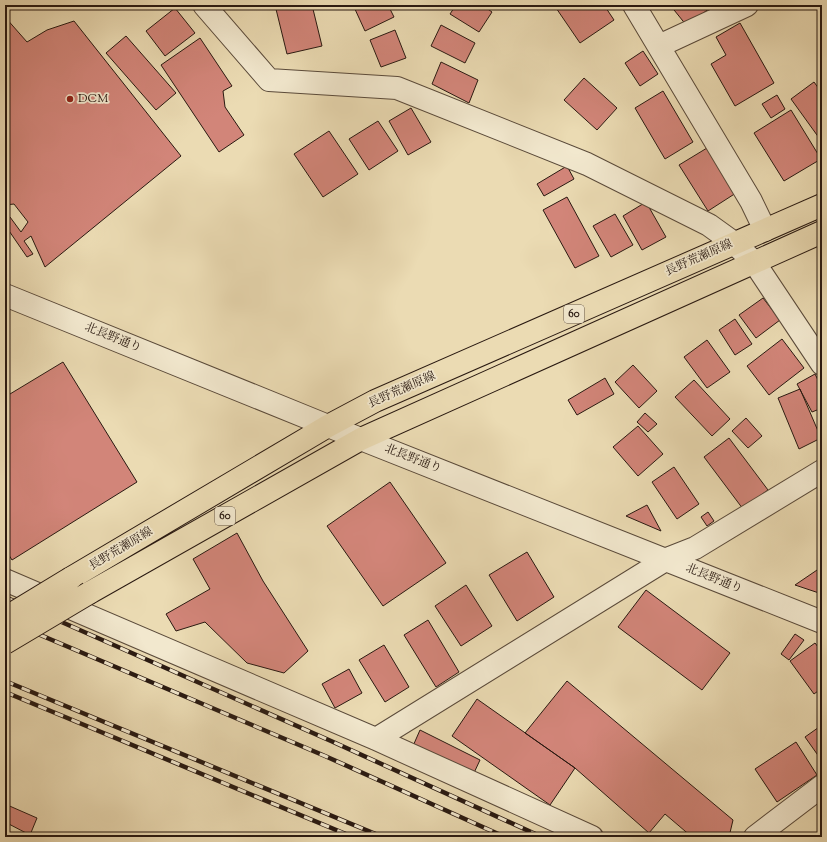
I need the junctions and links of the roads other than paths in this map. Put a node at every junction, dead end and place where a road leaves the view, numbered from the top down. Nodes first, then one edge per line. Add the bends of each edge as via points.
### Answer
1 (204, 5) edge
2 (634, 5) edge
3 (747, 5) edge
4 (660, 46) junction
5 (822, 204) edge
6 (765, 230) junction
7 (822, 232) edge
8 (734, 243) junction
9 (754, 262) junction
10 (5, 294) edge
11 (822, 364) edge
12 (328, 426) junction
13 (361, 439) junction
14 (822, 471) edge
15 (667, 559) junction
16 (5, 580) edge
17 (5, 618) edge
18 (822, 622) edge
19 (5, 643) edge
20 (376, 739) junction
21 (822, 786) edge
22 (592, 837) edge
23 (755, 837) edge

1 - 8 street via 269,80 397,88 587,164 709,225
2 - 4 street
3 - 4 street
4 - 6 street via 751,201
5 - 6 main road, 長野荒瀬原線 / 60
6 - 8 main road, 長野荒瀬原線 / 60
7 - 9 main road, 長野荒瀬原線 / 60
8 - 9 street
8 - 12 main road, 長野荒瀬原線 / 60 via 383,398
9 - 11 street
9 - 13 main road, 長野荒瀬原線 / 60
10 - 12 street, 北長野通り
12 - 13 street, 北長野通り
12 - 17 main road, 長野荒瀬原線 / 60, bridge
13 - 15 street, 北長野通り
13 - 19 main road, 長野荒瀬原線 / 60, bridge
14 - 15 street via 695,548
15 - 18 street, 北長野通り
15 - 20 street
16 - 20 street
20 - 22 street
21 - 23 street

